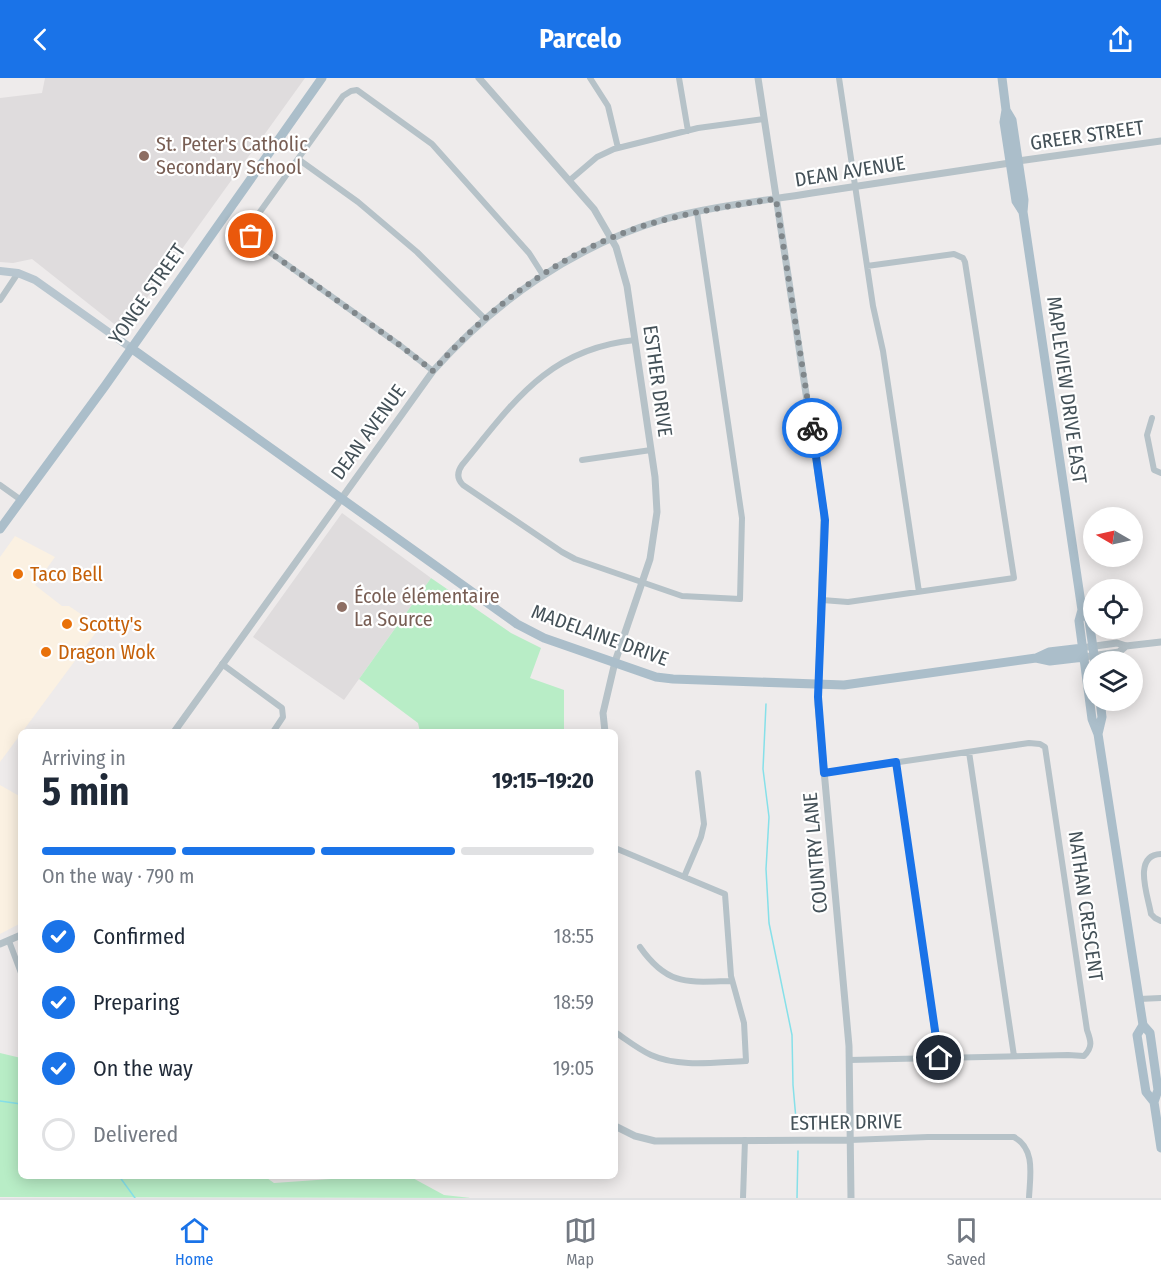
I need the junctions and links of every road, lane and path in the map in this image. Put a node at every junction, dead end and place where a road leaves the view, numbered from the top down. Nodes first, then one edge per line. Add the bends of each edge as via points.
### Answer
1 (322, 78) edge
2 (479, 78) edge
3 (590, 78) edge
4 (679, 78) edge
5 (758, 78) edge
6 (839, 78) edge
7 (1002, 78) edge
8 (764, 119) junction
9 (688, 131) junction
10 (1161, 141) edge
11 (618, 148) junction
12 (298, 159) junction
13 (1014, 162) junction
14 (570, 180) junction
15 (855, 187) junction
16 (776, 199) junction
17 (697, 212) junction
18 (611, 238) junction
19 (867, 266) junction
20 (0, 271) edge
21 (18, 273) junction
22 (543, 275) junction
23 (0, 300) edge
24 (485, 319) junction
25 (635, 340) junction
26 (131, 348) junction
27 (433, 371) junction
28 (1152, 418) dead end
29 (651, 450) junction
30 (582, 460) dead end
31 (1161, 473) edge
32 (0, 485) edge
33 (340, 498) junction
34 (21, 500) junction
35 (0, 529) edge
36 (642, 582) junction
37 (919, 592) junction
38 (822, 600) junction
39 (1161, 642) edge
40 (1090, 651) edge
41 (1120, 651) edge
42 (1083, 653) edge
43 (615, 662) junction
44 (222, 664) junction
45 (818, 684) junction
46 (1092, 711) edge
47 (1101, 711) edge
48 (176, 729) edge
49 (275, 729) edge
50 (605, 729) edge
51 (1098, 734) junction
52 (969, 752) junction
53 (896, 762) junction
54 (698, 773) dead end
55 (824, 773) junction
56 (618, 849) edge
57 (1161, 854) edge
58 (684, 877) junction
59 (1161, 921) edge
60 (18, 936) edge
61 (9, 941) junction
62 (0, 944) edge
63 (640, 947) dead end
64 (18, 965) edge
65 (732, 981) junction
66 (1161, 998) edge
67 (1139, 999) junction
68 (618, 1034) edge
69 (1014, 1056) junction
70 (939, 1058) junction
71 (849, 1060) junction
72 (618, 1128) edge
73 (745, 1140) junction
74 (850, 1140) junction
75 (1161, 1148) edge
76 (743, 1198) edge
77 (851, 1198) edge
78 (1029, 1198) edge

1 - 26 main road, YONGE STREET
2 - 14 street, ESTHER DRIVE
3 - 11 street via 608,106
4 - 9 street
5 - 8 street, COUNTRY LANE
6 - 15 street
7 - 13 main road, MAPLEVIEW DRIVE EAST via 1006,110 1012,120
8 - 9 street
8 - 16 street, COUNTRY LANE
9 - 11 street
10 - 13 street, GREER STREET
11 - 14 street via 599,156
12 - 22 street via 343,96 357,90 432,144 529,253
12 - 24 street via 358,202
12 - 27 street via 252,223 252,238
13 - 15 street, DEAN AVENUE
13 - 40 main road, MAPLEVIEW DRIVE EAST via 1024,200 1082,609 1089,620
14 - 18 street, ESTHER DRIVE
15 - 16 street, DEAN AVENUE
15 - 19 street
16 - 17 street, DEAN AVENUE
16 - 38 street, COUNTRY LANE via 824,508
17 - 18 street, DEAN AVENUE
17 - 36 street via 742,516 740,599 686,597
18 - 22 street, DEAN AVENUE
18 - 25 street, ESTHER DRIVE via 624,274
19 - 37 street
19 - 37 street via 954,254 963,258 967,266 1014,578
20 - 21 main road
21 - 23 street
21 - 26 main road via 35,280
22 - 24 street, DEAN AVENUE
24 - 27 street, DEAN AVENUE
25 - 29 street, ESTHER DRIVE
25 - 36 street via 586,352 542,376 511,405 462,465 458,476 463,485 567,555
26 - 33 main road, MADELAINE DRIVE
26 - 34 main road, YONGE STREET
27 - 33 street, DEAN AVENUE
28 - 31 street via 1147,435 1154,470
29 - 30 street
29 - 36 street, ESTHER DRIVE via 657,518
32 - 34 street
33 - 43 main road, MADELAINE DRIVE via 526,629
33 - 44 street, DEAN AVENUE
34 - 35 main road, YONGE STREET
36 - 43 street, ESTHER DRIVE
37 - 38 street via 850,602
38 - 45 street, COUNTRY LANE
39 - 41 street, MADELAINE DRIVE via 1126,646
42 - 45 main road, MADELAINE DRIVE via 1049,652 1036,658 844,685
43 - 45 main road, MADELAINE DRIVE via 666,679
43 - 50 street, ESTHER DRIVE via 603,713
44 - 48 street, DEAN AVENUE
44 - 49 street via 282,708 283,717
45 - 55 street, COUNTRY LANE
46 - 51 main road, MAPLEVIEW DRIVE EAST
47 - 51 main road, MAPLEVIEW DRIVE EAST
51 - 67 main road, MAPLEVIEW DRIVE EAST
52 - 53 street, NATHAN CRESCENT
52 - 69 street
52 - 69 street, NATHAN CRESCENT via 1035,743 1045,747 1092,1044 1084,1056
53 - 55 street, NATHAN CRESCENT
53 - 70 street
54 - 58 street via 704,824
55 - 71 street, COUNTRY LANE
56 - 58 street
57 - 59 street via 1151,855 1143,868 1151,914
58 - 65 street via 725,894
60 - 61 street
61 - 62 street
61 - 64 street
63 - 65 street via 658,968 676,980
65 - 68 street via 744,1023 746,1061 665,1060
66 - 67 street
67 - 75 main road, MAPLEVIEW DRIVE EAST via 1143,1025 1137,1035 1146,1092 1154,1102
69 - 70 street, NATHAN CRESCENT
70 - 71 street, NATHAN CRESCENT
71 - 74 street, COUNTRY LANE
72 - 73 street, ESTHER DRIVE via 655,1141
73 - 74 street, ESTHER DRIVE
73 - 76 street
74 - 77 street, COUNTRY LANE
74 - 78 street, ESTHER DRIVE via 1014,1137 1023,1142 1028,1152

